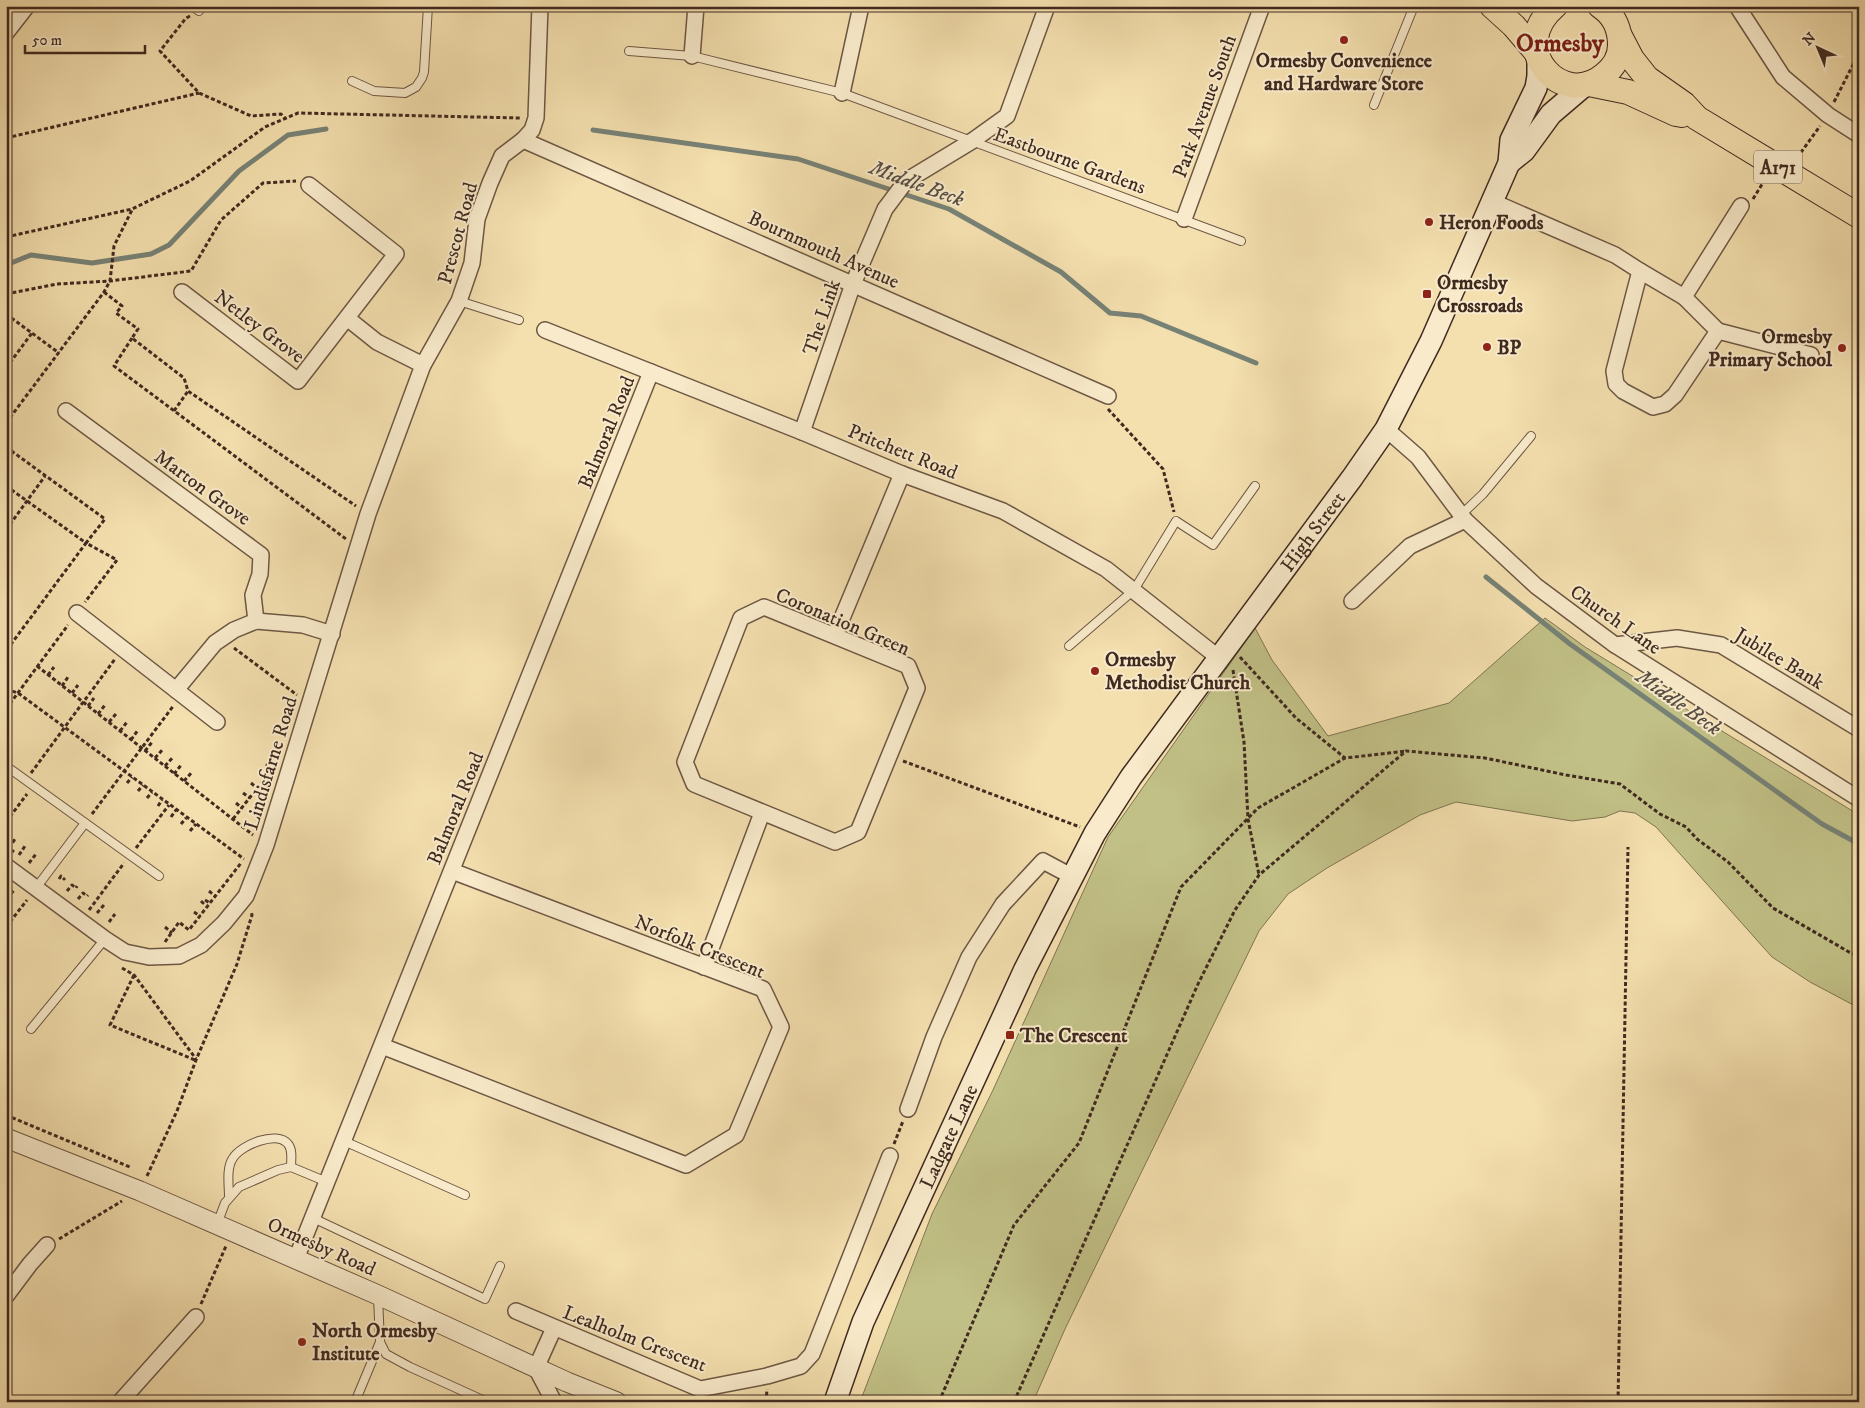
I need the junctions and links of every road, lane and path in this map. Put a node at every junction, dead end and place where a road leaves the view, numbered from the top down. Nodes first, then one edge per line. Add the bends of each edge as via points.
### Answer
1 (192, 6) edge
2 (428, 6) edge
3 (540, 6) edge
4 (696, 6) edge
5 (861, 6) edge
6 (1047, 6) edge
7 (1262, 6) edge
8 (1414, 6) edge
9 (1492, 6) edge
10 (1555, 6) edge
11 (1600, 6) edge
12 (1619, 6) edge
13 (1737, 6) edge
14 (20, 9) edge
15 (201, 9) edge
16 (6, 33) edge
17 (1620, 35) junction
18 (629, 51) dead end
19 (692, 56) junction
20 (1537, 56) junction
21 (352, 81) dead end
22 (1587, 84) junction
23 (199, 93) junction
24 (842, 93) junction
25 (1374, 105) dead end
26 (286, 118) junction
27 (536, 118) junction
28 (1696, 118) junction
29 (1859, 135) edge
30 (6, 138) edge
31 (523, 140) junction
32 (972, 141) junction
33 (1509, 163) junction
34 (1775, 165) junction
35 (309, 185) joint
36 (1491, 201) junction
37 (1741, 206) joint
38 (132, 209) junction
39 (1859, 216) edge
40 (1184, 219) junction
41 (6, 237) edge
42 (1241, 241) dead end
43 (1640, 271) junction
44 (110, 281) junction
45 (853, 284) junction
46 (104, 292) junction
47 (182, 292) dead end
48 (6, 294) edge
49 (1684, 296) junction
50 (459, 301) junction
51 (6, 314) edge
52 (347, 318) junction
53 (519, 320) dead end
54 (545, 330) dead end
55 (1718, 331) junction
56 (32, 334) junction
57 (132, 338) junction
58 (59, 353) junction
59 (1811, 355) dead end
60 (423, 365) junction
61 (6, 368) edge
62 (651, 372) junction
63 (188, 391) junction
64 (1108, 396) joint
65 (66, 411) dead end
66 (174, 411) junction
67 (6, 423) edge
68 (1386, 429) junction
69 (802, 432) junction
70 (1531, 436) dead end
71 (6, 447) edge
72 (902, 474) junction
73 (46, 476) junction
74 (6, 486) edge
75 (1254, 486) dead end
76 (28, 501) junction
77 (368, 514) junction
78 (1464, 517) junction
79 (1176, 521) junction
80 (6, 530) edge
81 (86, 543) junction
82 (358, 548) junction
83 (1134, 590) junction
84 (1352, 602) dead end
85 (77, 613) junction
86 (256, 621) junction
87 (332, 634) junction
88 (226, 635) junction
89 (835, 635) junction
90 (1615, 645) junction
91 (1070, 646) dead end
92 (123, 648) junction
93 (6, 651) edge
94 (1224, 651) junction
95 (37, 666) junction
96 (54, 667) dead end
97 (48, 675) junction
98 (68, 677) dead end
99 (78, 685) dead end
100 (62, 686) junction
101 (6, 689) edge
102 (179, 692) junction
103 (18, 693) junction
104 (72, 694) junction
105 (298, 696) dead end
106 (94, 698) dead end
107 (30, 702) junction
108 (82, 702) junction
109 (88, 706) junction
110 (104, 706) dead end
111 (26, 707) dead end
112 (6, 709) edge
113 (42, 711) junction
114 (98, 714) junction
115 (116, 714) dead end
116 (38, 716) dead end
117 (54, 720) junction
118 (109, 722) junction
119 (127, 722) dead end
120 (216, 722) dead end
121 (50, 725) dead end
122 (64, 727) junction
123 (1859, 729) edge
124 (138, 730) dead end
125 (120, 731) junction
126 (72, 733) junction
127 (68, 738) dead end
128 (131, 740) junction
129 (83, 741) junction
130 (153, 741) dead end
131 (80, 746) dead end
132 (141, 748) junction
133 (163, 749) dead end
134 (95, 750) junction
135 (145, 751) junction
136 (1406, 751) junction
137 (91, 755) dead end
138 (172, 756) dead end
139 (890, 756) junction
140 (106, 758) junction
141 (155, 758) junction
142 (1345, 758) junction
143 (278, 761) dead end
144 (102, 763) dead end
145 (182, 764) dead end
146 (266, 764) dead end
147 (6, 766) edge
148 (165, 766) junction
149 (118, 767) junction
150 (272, 769) junction
151 (114, 772) dead end
152 (125, 772) junction
153 (192, 772) dead end
154 (259, 773) dead end
155 (174, 774) junction
156 (132, 777) junction
157 (265, 778) junction
158 (26, 780) junction
159 (184, 781) junction
160 (127, 783) dead end
161 (251, 783) dead end
162 (33, 785) junction
163 (143, 785) junction
164 (257, 788) junction
165 (138, 791) dead end
166 (152, 792) junction
167 (244, 793) dead end
168 (147, 798) dead end
169 (250, 798) junction
170 (1859, 799) edge
171 (162, 800) junction
172 (236, 803) dead end
173 (158, 806) dead end
174 (242, 808) junction
175 (176, 810) junction
176 (762, 812) junction
177 (170, 817) dead end
178 (186, 818) junction
179 (1248, 819) junction
180 (233, 820) junction
181 (6, 822) edge
182 (85, 823) junction
183 (181, 824) dead end
184 (196, 824) junction
185 (190, 831) dead end
186 (1094, 833) junction
187 (15, 839) dead end
188 (262, 842) junction
189 (25, 846) dead end
190 (8, 847) edge
191 (1628, 847) dead end
192 (36, 854) dead end
193 (19, 855) junction
194 (244, 860) junction
195 (29, 862) junction
196 (250, 863) dead end
197 (6, 866) edge
198 (452, 872) junction
199 (45, 875) junction
200 (1259, 875) junction
201 (159, 876) dead end
202 (1073, 877) junction
203 (65, 878) dead end
204 (56, 883) junction
205 (6, 884) edge
206 (77, 886) dead end
207 (14, 890) junction
208 (67, 891) junction
209 (209, 892) dead end
210 (31, 894) junction
211 (88, 895) dead end
212 (215, 896) junction
213 (246, 896) junction
214 (7, 899) edge
215 (78, 899) junction
216 (201, 901) dead end
217 (210, 904) junction
218 (34, 905) dead end
219 (104, 905) dead end
220 (194, 912) dead end
221 (98, 913) junction
222 (115, 914) dead end
223 (200, 916) junction
224 (109, 922) junction
225 (188, 922) dead end
226 (184, 926) junction
227 (6, 927) edge
228 (116, 927) dead end
229 (165, 927) dead end
230 (172, 933) junction
231 (105, 939) junction
232 (168, 945) dead end
233 (1859, 956) edge
234 (120, 967) dead end
235 (704, 967) junction
236 (134, 975) junction
237 (31, 1030) dead end
238 (382, 1046) junction
239 (196, 1060) junction
240 (908, 1109) joint
241 (6, 1114) edge
242 (6, 1138) edge
243 (344, 1140) junction
244 (890, 1156) joint
245 (290, 1167) junction
246 (144, 1182) junction
247 (328, 1182) junction
248 (465, 1195) dead end
249 (229, 1197) junction
250 (313, 1218) junction
251 (225, 1228) junction
252 (48, 1246) joint
253 (296, 1259) junction
254 (500, 1266) dead end
255 (378, 1295) junction
256 (6, 1296) edge
257 (516, 1311) dead end
258 (196, 1317) joint
259 (554, 1328) junction
260 (380, 1342) junction
261 (536, 1368) junction
262 (120, 1402) edge
263 (355, 1402) edge
264 (487, 1402) edge
265 (554, 1402) edge
266 (617, 1402) edge
267 (835, 1402) edge
268 (939, 1402) edge
269 (1014, 1402) edge
270 (1618, 1402) edge

1 - 15 lane
2 - 21 lane via 424,72 413,90 405,93 374,91
3 - 27 street
4 - 19 street
5 - 24 street
6 - 32 street, The Link via 1008,116
7 - 40 street, Park Avenue South
8 - 25 lane
9 - 20 main road, A171 via 1514,26
10 - 20 main road via 1538,26 1535,39
11 - 17 main road, A171 via 1615,21
12 - 17 main road
13 - 29 street via 1783,77 1828,115
14 - 16 street
15 - 23 path via 186,18 160,51
17 - 22 main road via 1620,49 1613,66 1600,79
17 - 28 main road, A171 via 1628,54 1647,78 1684,104
18 - 19 lane
19 - 24 lane
20 - 22 main road, A171 via 1545,71 1557,80 1570,85
20 - 33 main road, High Street via 1536,88 1511,140
22 - 28 main road, A171 via 1628,92 1676,114
22 - 33 main road, High Street via 1551,114 1524,151
23 - 26 path via 251,116 281,114
23 - 30 path
24 - 32 lane, Eastbourne Gardens
26 - 27 path via 298,114
26 - 38 path via 265,128 190,181
27 - 31 street, Prescot Road via 532,130
28 - 34 main road, A171
31 - 45 street, Bournmouth Avenue
31 - 50 street, Prescot Road via 502,156 490,183 477,219 472,263
32 - 40 lane, Eastbourne Gardens
32 - 45 street, The Link via 906,181 885,209
33 - 36 main road, High Street
34 - 37 path via 1747,209
34 - 39 main road, A171
35 - 44 path via 293,180 263,183 221,220 191,271
35 - 52 street, Netley Grove via 396,254
36 - 43 street via 1616,255
36 - 68 main road, High Street via 1431,341
37 - 49 street
38 - 41 path
38 - 44 path via 114,246
40 - 42 lane, Eastbourne Gardens
43 - 49 street
43 - 55 street via 1614,371 1616,384 1623,391 1653,407 1666,404
44 - 46 path
44 - 48 path via 56,284
45 - 64 street, Bournmouth Avenue
45 - 69 street, The Link
46 - 57 path via 122,306 116,313 138,329
46 - 58 path
47 - 52 street, Netley Grove via 298,381
49 - 55 street
50 - 53 lane
50 - 60 street, Prescot Road
51 - 56 path
52 - 60 street via 377,342
54 - 62 street, Pritchett Road
55 - 59 street
56 - 58 path
56 - 61 path
57 - 63 path via 184,378
57 - 66 path via 114,366
58 - 67 path
60 - 77 street, Lindisfarne Road
62 - 69 street, Pritchett Road
62 - 198 street, Balmoral Road
63 - 66 path
63 - 77 path
64 - 79 path via 1108,411 1163,469
65 - 86 street, Marton Grove via 261,555 260,574 253,595
66 - 82 path
68 - 78 street, Church Lane via 1418,456
68 - 94 main road, High Street
69 - 72 street, Pritchett Road
70 - 78 lane
71 - 73 path
72 - 83 street, Pritchett Road via 1003,511 1106,569
72 - 89 street
73 - 76 path
73 - 81 path via 105,519
74 - 76 path
75 - 79 lane via 1213,545
76 - 80 path
76 - 81 path
77 - 82 street, Lindisfarne Road
78 - 84 street via 1410,546
78 - 90 street, Church Lane via 1536,586
79 - 83 lane
81 - 85 path via 117,560
81 - 93 path
82 - 87 street, Lindisfarne Road
83 - 91 lane
83 - 94 street, Pritchett Road
85 - 92 street
85 - 95 path
86 - 87 street via 303,625
86 - 88 street
87 - 188 street, Lindisfarne Road
88 - 102 street via 215,643
88 - 105 path via 230,645
89 - 139 street, Coronation Green via 908,666 917,688
89 - 176 street, Coronation Green via 764,607 741,618 685,762 694,784
90 - 123 street, Jubilee Bank via 1677,638 1721,646
90 - 170 street, Church Lane
92 - 102 street
92 - 108 path
94 - 142 path
94 - 179 path via 1244,742
94 - 186 main road, High Street
95 - 97 path
95 - 103 path
96 - 97 path
97 - 100 path
98 - 100 path
99 - 104 path
100 - 104 path
101 - 103 path
102 - 120 street
102 - 132 path
103 - 107 path
103 - 112 path
104 - 108 path
106 - 109 path
107 - 111 path
107 - 113 path
108 - 109 path
108 - 122 path
109 - 114 path
110 - 114 path
113 - 116 path
113 - 117 path
114 - 118 path
115 - 118 path
117 - 121 path
117 - 122 path
118 - 125 path
119 - 125 path
122 - 126 path
122 - 158 path
124 - 128 path
125 - 128 path
126 - 127 path
126 - 129 path
128 - 132 path
129 - 131 path
129 - 134 path
130 - 135 path
132 - 135 path
132 - 152 path
133 - 141 path
134 - 137 path
134 - 140 path
135 - 141 path
136 - 142 path
136 - 200 path
136 - 233 path via 1485,758 1620,784 1660,814 1686,827 1728,862 1773,908
138 - 148 path
139 - 176 street, Coronation Green via 858,832 835,842
139 - 186 path
140 - 144 path
140 - 149 path
141 - 148 path
142 - 179 path via 1258,808
143 - 150 path
145 - 155 path
146 - 150 path
147 - 158 lane
148 - 155 path
149 - 151 path
149 - 152 path
150 - 157 path
152 - 156 path
152 - 182 path
153 - 159 path
154 - 157 path
155 - 159 path
156 - 160 path
156 - 163 path
157 - 164 path
158 - 162 lane
159 - 180 path
161 - 164 path
162 - 181 path
162 - 182 lane
163 - 165 path
163 - 166 path
164 - 169 path
166 - 168 path
166 - 171 path
167 - 169 path
169 - 174 path
171 - 173 path
171 - 175 path
172 - 174 path
174 - 180 path
175 - 177 path
175 - 178 path
176 - 235 street
178 - 183 path
178 - 184 path
179 - 200 path
179 - 268 path via 1181,887 1079,1143 1014,1225
180 - 188 path
182 - 199 lane
182 - 201 lane
184 - 185 path
184 - 194 path
186 - 202 main road, High Street
187 - 190 path
188 - 194 path
188 - 213 street, Lindisfarne Road
189 - 193 path
190 - 193 path
191 - 270 path
192 - 195 path
193 - 195 path
194 - 196 path
194 - 212 path
195 - 199 path
197 - 210 street, Lindisfarne Road
198 - 235 street, Norfolk Crescent
198 - 238 street, Balmoral Road
199 - 204 path
199 - 210 lane
200 - 269 path via 1236,910 1198,984
202 - 240 street via 1043,862 1002,904 969,957 934,1037
202 - 267 main road, Ladgate Lane via 1025,969 867,1313
203 - 204 path via 61,876
204 - 208 path
205 - 207 path
206 - 208 path via 72,885
207 - 210 path
207 - 214 path
208 - 215 path
209 - 212 path
210 - 218 path
210 - 227 path
210 - 231 street, Lindisfarne Road
211 - 215 path via 82,893
212 - 217 path
213 - 231 street, Lindisfarne Road via 201,945 179,956 149,957 125,952
213 - 239 path via 252,915 237,964
215 - 221 path
216 - 217 path
217 - 223 path
219 - 221 path
220 - 223 path
221 - 224 path
222 - 224 path
223 - 226 path via 189,930
224 - 228 path
225 - 226 path
226 - 230 path via 179,922
229 - 230 path
230 - 232 path via 161,946
231 - 237 lane
234 - 236 path
235 - 238 street, Norfolk Crescent via 763,989 781,1027 736,1135 686,1165
236 - 239 path
236 - 239 path via 110,1025
238 - 243 street, Balmoral Road
239 - 246 path via 177,1111
240 - 244 path
241 - 246 path
242 - 246 street, Ormesby Road
243 - 247 street, Balmoral Road
243 - 248 lane
244 - 259 street, Lealholm Crescent via 812,1354 801,1366 700,1389
245 - 247 lane
245 - 249 lane via 239,1187
245 - 249 lane via 291,1149 278,1137 249,1145 232,1158
246 - 251 street, Ormesby Road
246 - 252 path
247 - 250 street, Balmoral Road
249 - 251 lane
250 - 253 street, Balmoral Road
250 - 254 lane via 485,1299
251 - 253 street, Ormesby Road
251 - 258 path
252 - 256 street
253 - 255 street, Ormesby Road
255 - 260 lane
255 - 261 street, Ormesby Road
257 - 259 street, Lealholm Crescent
258 - 262 street
259 - 261 street
260 - 263 lane
260 - 264 lane via 386,1354
261 - 265 street
261 - 266 street, Ormesby Road

